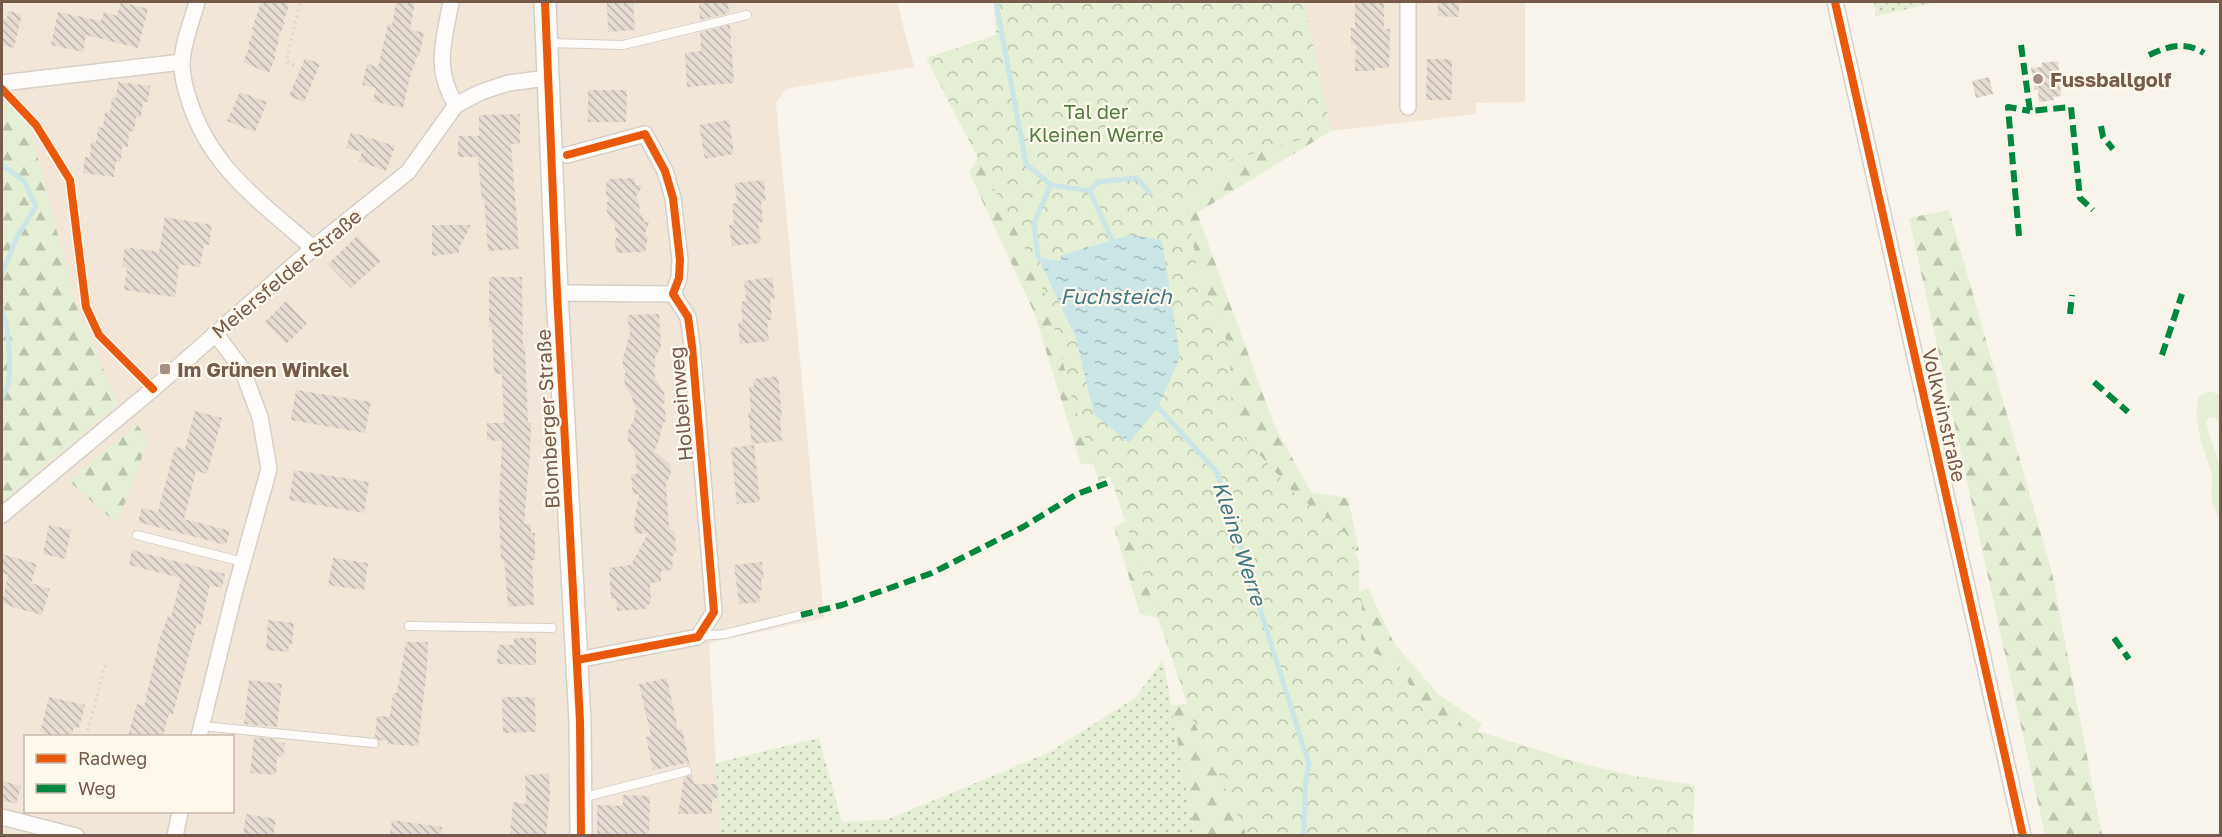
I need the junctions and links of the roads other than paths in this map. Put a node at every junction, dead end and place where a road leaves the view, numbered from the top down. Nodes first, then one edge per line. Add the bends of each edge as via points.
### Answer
1 (197, 2) edge
2 (451, 2) edge
3 (545, 2) edge
4 (1408, 2) edge
5 (1835, 2) edge
6 (747, 15) dead end
7 (546, 43) junction
8 (182, 62) junction
9 (548, 78) junction
10 (2, 83) edge
11 (456, 105) junction
12 (1408, 107) dead end
13 (567, 155) dead end
14 (314, 248) junction
15 (557, 293) junction
16 (674, 294) junction
17 (215, 333) junction
18 (2, 515) edge
19 (137, 535) dead end
20 (243, 562) junction
21 (801, 615) dead end
22 (409, 626) dead end
23 (552, 628) dead end
24 (698, 637) junction
25 (577, 660) junction
26 (200, 731) edge
27 (374, 743) dead end
28 (687, 771) dead end
29 (581, 798) junction
30 (180, 813) edge
31 (2, 817) edge
32 (67, 835) edge
33 (174, 836) edge
34 (581, 836) edge
35 (2024, 836) edge

1 - 8 street
2 - 11 street via 441,63 446,90
3 - 7 street, Blomberger Straße
4 - 12 street
5 - 35 street, Volkwinstraße
6 - 7 lane via 623,45
7 - 9 street, Blomberger Straße
8 - 10 street
8 - 14 street via 183,80 196,121 215,155 235,180
9 - 11 street, Meiersfelder Straße via 499,86
9 - 15 street, Blomberger Straße
11 - 14 street, Meiersfelder Straße via 408,172
13 - 16 street via 645,134 665,171 673,198 680,260
14 - 17 street, Meiersfelder Straße
15 - 16 street
15 - 25 street, Blomberger Straße
16 - 24 street, Holbeinweg via 687,317 692,346 714,612
17 - 18 street, Meiersfelder Straße
17 - 20 street via 242,369 260,417 269,469
19 - 20 lane
20 - 26 street
21 - 24 lane
22 - 23 lane
24 - 25 street
25 - 29 street, Blomberger Straße
26 - 27 lane
28 - 29 lane
29 - 34 street, Blomberger Straße
30 - 33 street
31 - 32 street

